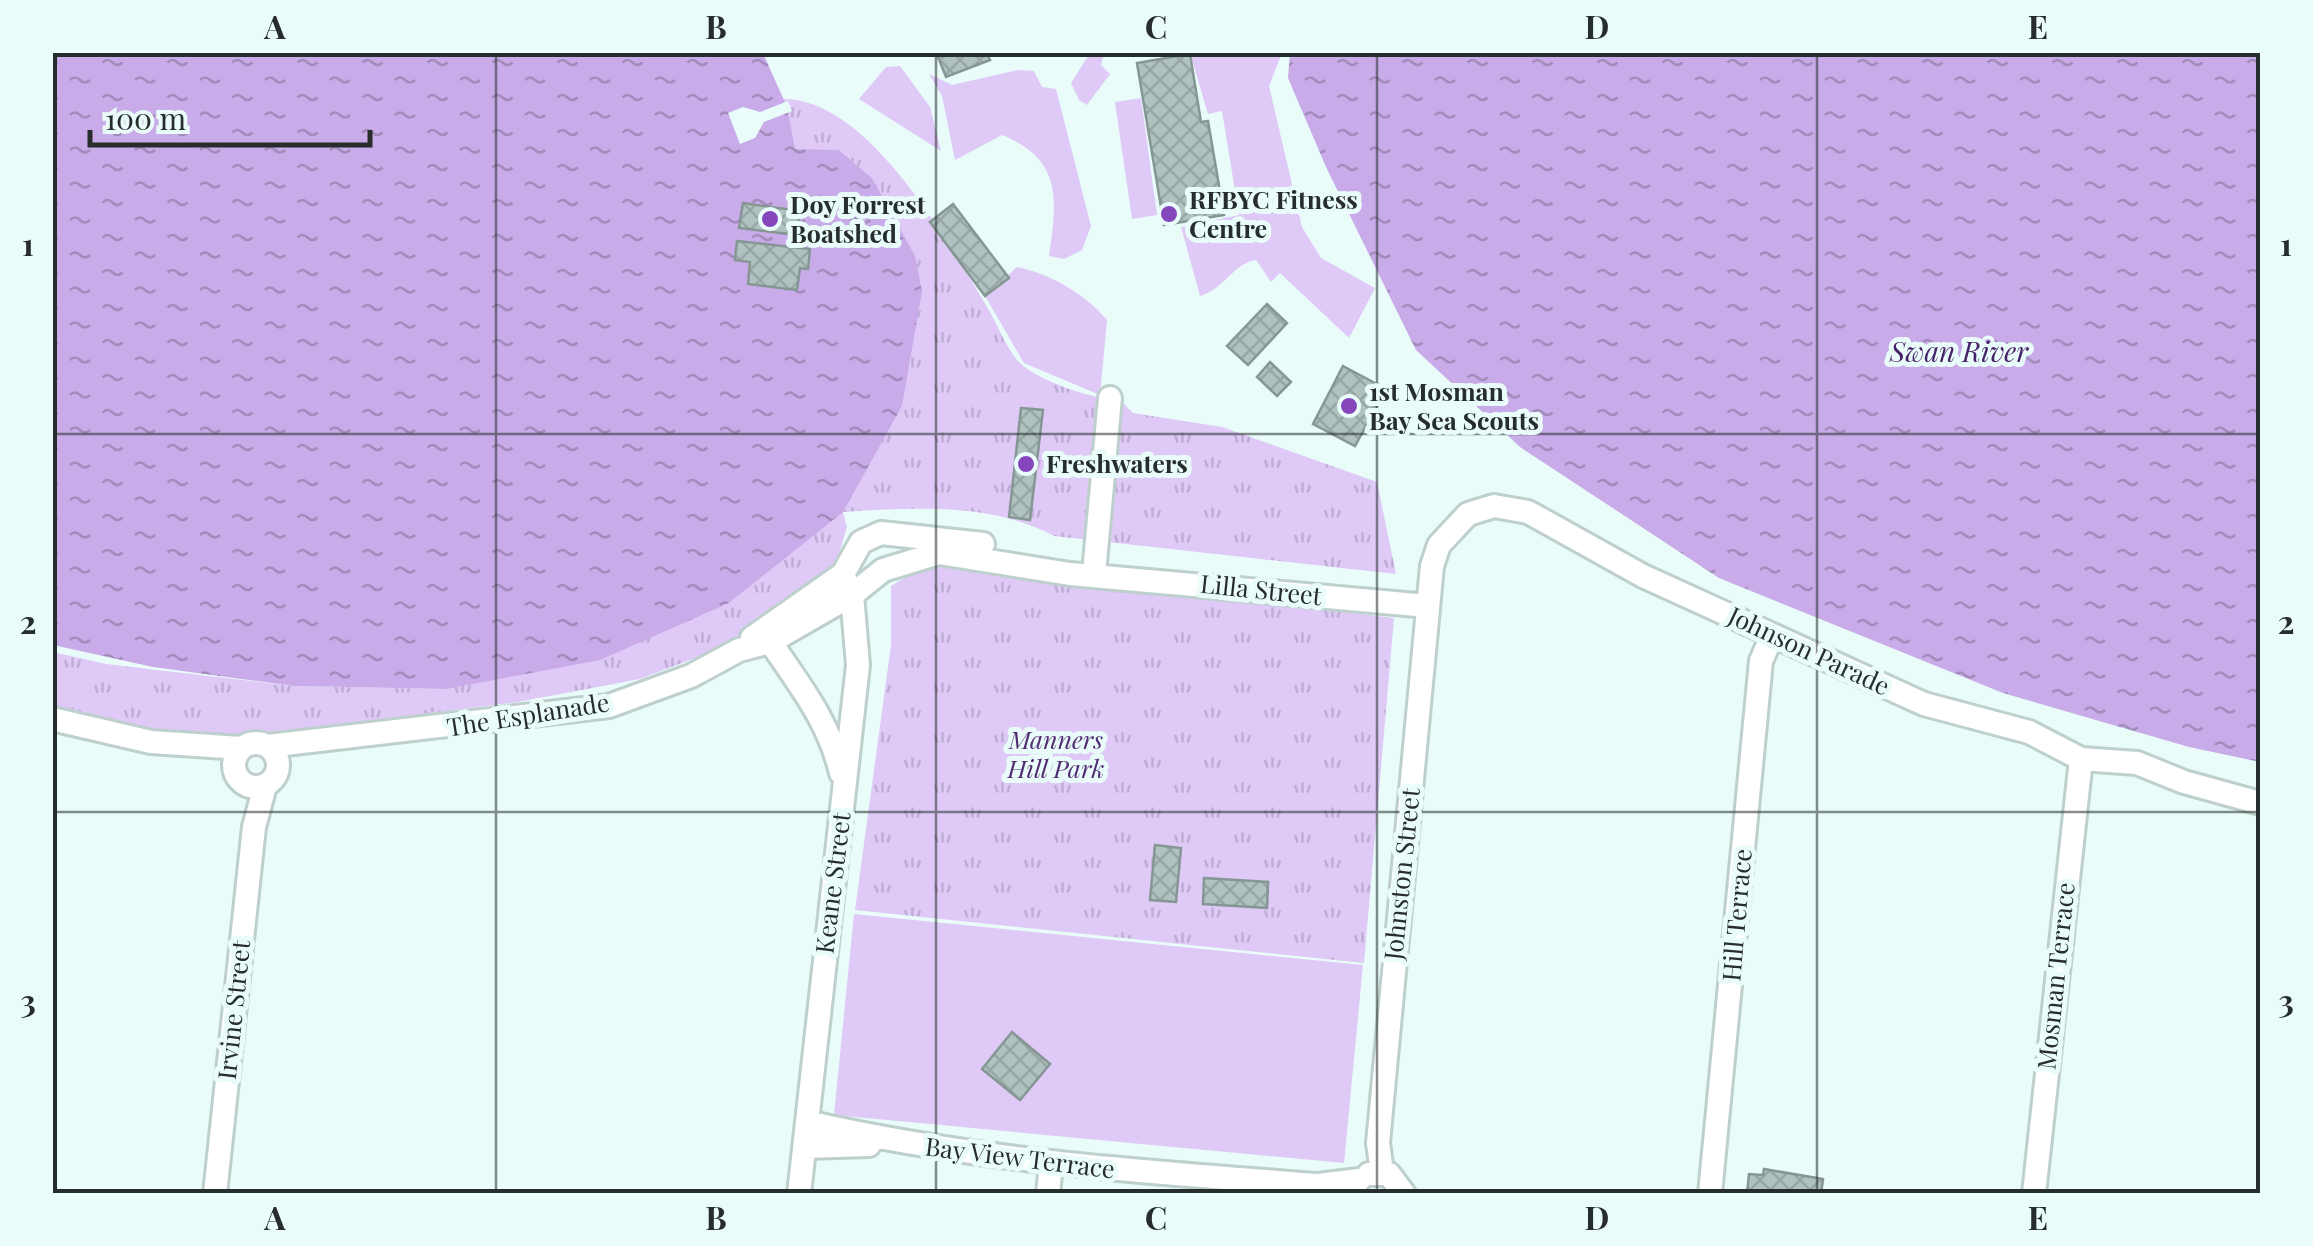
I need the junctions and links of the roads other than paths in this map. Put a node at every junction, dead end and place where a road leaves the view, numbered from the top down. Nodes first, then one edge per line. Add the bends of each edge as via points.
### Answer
1 (1110, 398) dead end
2 (1094, 574) junction
3 (848, 584) junction
4 (1428, 606) junction
5 (766, 635) junction
6 (1770, 638) junction
7 (52, 719) edge
8 (237, 754) junction
9 (274, 755) junction
10 (2081, 759) junction
11 (255, 786) junction
12 (844, 786) junction
13 (2260, 803) edge
14 (807, 1122) junction
15 (902, 1144) junction
16 (805, 1147) junction
17 (1051, 1164) junction
18 (1365, 1180) edge
19 (1327, 1189) edge
20 (1408, 1191) edge
21 (215, 1194) edge
22 (800, 1194) edge
23 (1048, 1194) edge
24 (1710, 1194) edge
25 (2034, 1194) edge

1 - 2 street
2 - 3 street, Lilla Street via 939,554 897,562
2 - 3 street, Lilla Street via 1045,556 890,532 861,542
2 - 4 street, Lilla Street
3 - 5 street, The Esplanade
3 - 12 street, Keane Street via 858,665
4 - 6 street, Johnson Parade via 1439,545 1468,514 1494,506 1528,512
4 - 18 street, Johnston Street via 1378,1143
5 - 9 street, The Esplanade via 692,676 609,706 307,740
5 - 12 street via 815,704
6 - 10 street, Johnson Parade via 1924,704 2054,741
6 - 24 street, Hill Terrace via 1761,660
7 - 8 street
8 - 9 street via 254,743
8 - 11 street via 236,774
9 - 11 street via 275,777
10 - 13 street, Johnson Parade via 2136,763
10 - 25 street, Mosman Terrace
11 - 21 street, Irvine Street
12 - 14 street, Keane Street
14 - 15 street, Bay View Terrace
14 - 16 street, Keane Street
15 - 16 street, Bay View Terrace
15 - 17 street, Bay View Terrace
16 - 22 street, Keane Street
17 - 19 street, Bay View Terrace
17 - 23 street
18 - 19 street, Bay View Terrace
18 - 20 street

